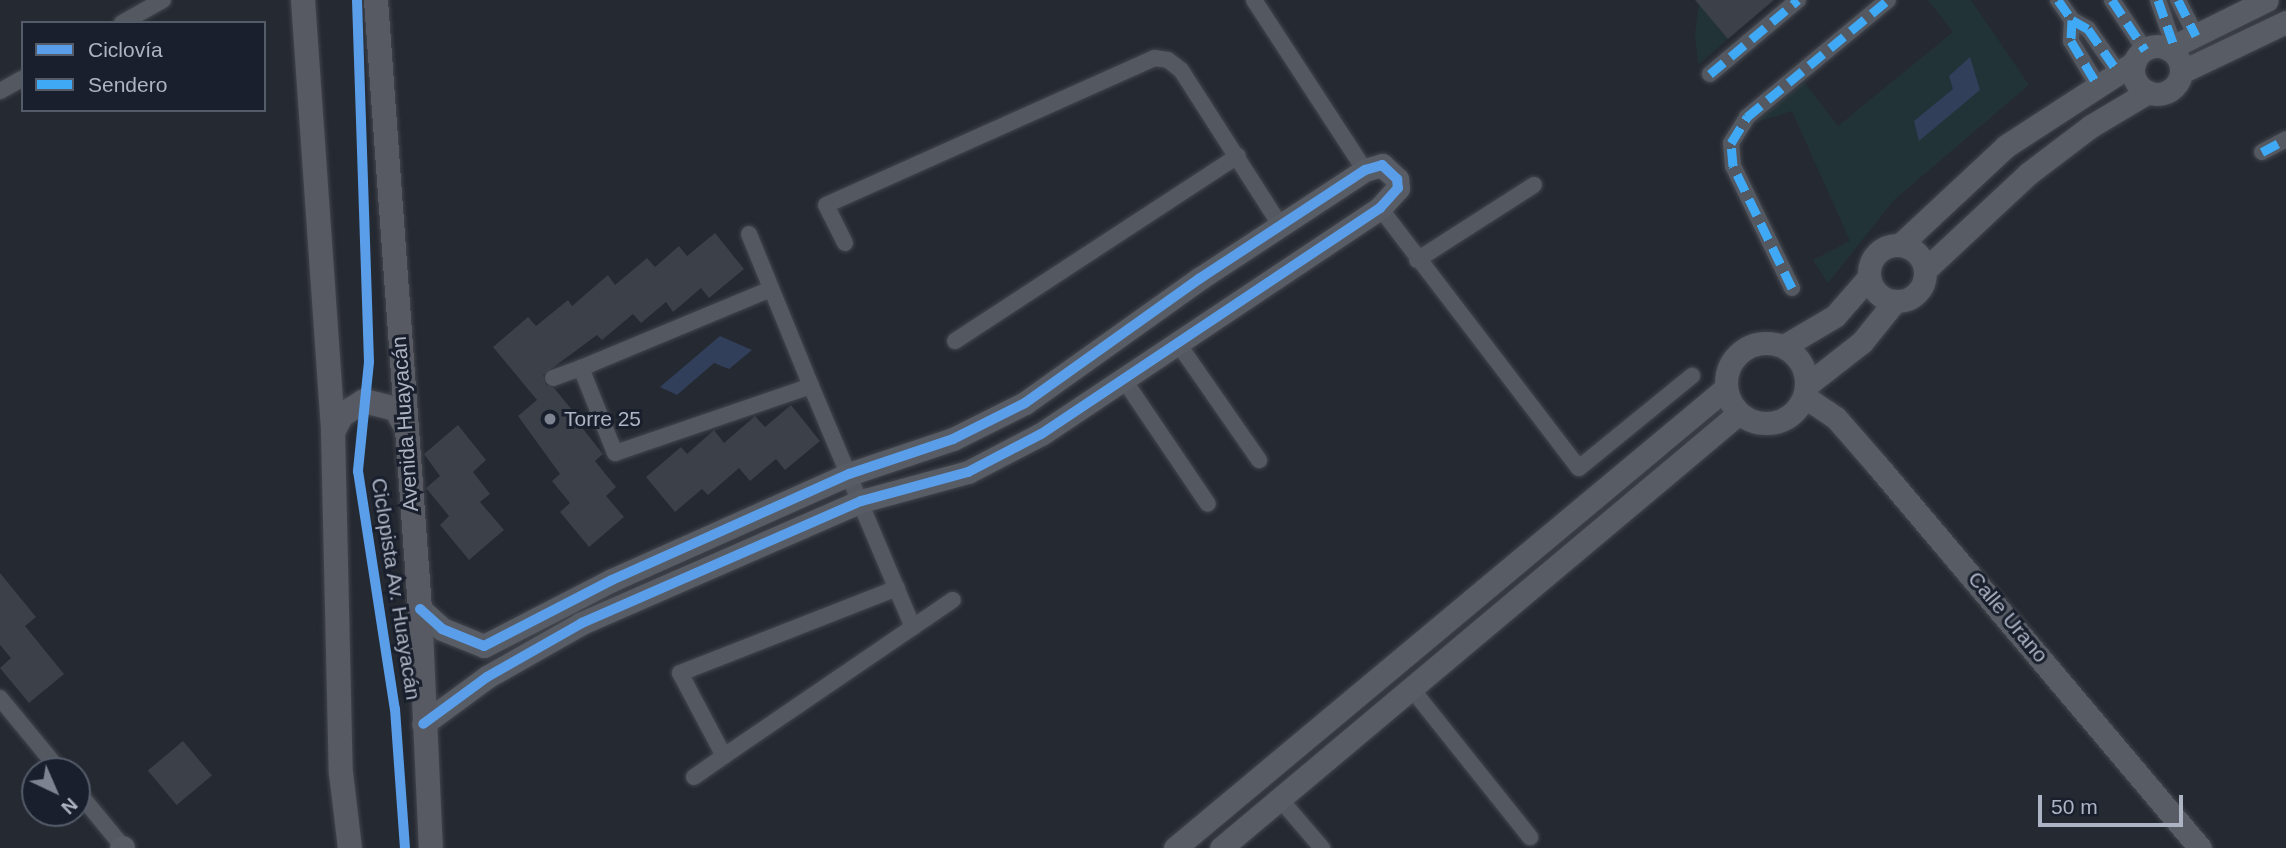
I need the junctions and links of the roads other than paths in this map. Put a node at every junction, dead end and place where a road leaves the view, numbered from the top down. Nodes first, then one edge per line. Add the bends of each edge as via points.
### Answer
1 (163, 0) edge
2 (303, 0) edge
3 (376, 0) edge
4 (1254, 0) edge
5 (1798, 0) edge
6 (1888, 0) edge
7 (2058, 0) edge
8 (2112, 0) edge
9 (2158, 0) edge
10 (2178, 0) edge
11 (2267, 0) edge
12 (2072, 20) junction
13 (126, 21) edge
14 (2286, 22) edge
15 (2196, 36) junction
16 (2171, 47) junction
17 (2132, 62) junction
18 (2181, 72) junction
19 (1710, 74) dead end
20 (21, 79) edge
21 (2098, 86) junction
22 (0, 91) edge
23 (2148, 92) junction
24 (2049, 116) junction
25 (2286, 139) edge
26 (2066, 145) junction
27 (2262, 152) dead end
28 (1238, 156) junction
29 (1365, 170) junction
30 (1534, 185) dead end
31 (1380, 208) junction
32 (1280, 225) junction
33 (749, 234) dead end
34 (845, 243) dead end
35 (1900, 245) junction
36 (1417, 260) junction
37 (1925, 270) junction
38 (1869, 277) junction
39 (1792, 288) dead end
40 (771, 289) junction
41 (1895, 301) junction
42 (1130, 326) junction
43 (955, 341) dead end
44 (1177, 342) junction
45 (1101, 346) junction
46 (1783, 346) junction
47 (1152, 358) junction
48 (581, 368) junction
49 (1692, 376) dead end
50 (1122, 377) junction
51 (553, 379) dead end
52 (811, 386) junction
53 (1726, 388) junction
54 (1806, 391) junction
55 (1739, 413) junction
56 (405, 426) junction
57 (333, 432) junction
58 (1259, 460) dead end
59 (849, 474) junction
60 (861, 501) junction
61 (1208, 504) dead end
62 (612, 580) junction
63 (897, 589) junction
64 (953, 600) dead end
65 (622, 605) junction
66 (420, 609) junction
67 (914, 627) junction
68 (484, 646) junction
69 (497, 671) junction
70 (1411, 688) junction
71 (0, 698) edge
72 (423, 724) junction
73 (724, 756) junction
74 (48, 757) edge
75 (694, 777) dead end
76 (1280, 799) junction
77 (91, 808) edge
78 (1530, 837) dead end
79 (428, 845) edge
80 (123, 848) edge
81 (350, 848) edge
82 (1175, 848) edge
83 (1222, 848) edge
84 (1322, 848) edge
85 (2200, 848) edge

1 - 13 street
2 - 57 main road
3 - 56 main road, Avenida Huayacán
4 - 29 street
5 - 19 street
6 - 39 street via 1747,117 1731,144 1733,166
7 - 12 street
8 - 17 street
9 - 16 street
10 - 15 street
11 - 15 street
12 - 17 street
12 - 21 street via 2071,41
14 - 18 street
15 - 16 street
16 - 17 street
16 - 18 street
17 - 21 street
17 - 23 street via 2136,80
18 - 23 street via 2166,92
20 - 22 street
21 - 24 street
23 - 26 street
24 - 26 street via 2063,127
24 - 35 street via 2006,146
25 - 27 street
26 - 37 street via 1959,234
28 - 32 street
28 - 34 street via 1181,70 1168,60 1154,58 826,205
28 - 43 street
29 - 31 street via 1382,165 1397,179 1398,188
29 - 32 street
30 - 36 street
31 - 36 street
31 - 44 street
32 - 42 street
33 - 40 street
35 - 37 street via 1917,253
35 - 38 street via 1877,253
36 - 49 street via 1579,468
37 - 41 street via 1917,292
38 - 41 street via 1878,294
38 - 46 street via 1835,316
40 - 48 street
40 - 52 street
41 - 54 street via 1862,342
42 - 45 street
42 - 47 street
44 - 47 street
44 - 58 street
45 - 50 street
45 - 59 street via 1013,410 953,439
46 - 53 street via 1760,343 1742,350 1729,367
46 - 54 street via 1801,362
47 - 50 street
48 - 51 street
48 - 52 street via 615,453
50 - 60 street via 1041,433 968,472
50 - 61 street
52 - 59 street
53 - 55 street
53 - 82 street
54 - 55 street via 1798,408 1776,422 1750,421
54 - 85 street, Calle Urano via 1869,455
55 - 70 street
56 - 57 main road via 396,409 364,401 342,415
56 - 66 main road, Avenida Huayacán
57 - 81 main road via 341,773
59 - 60 street
59 - 62 street
60 - 63 street
60 - 65 street
62 - 65 street
62 - 68 street
63 - 67 street
63 - 73 street via 680,673
64 - 67 street
65 - 69 street
66 - 68 street via 442,629
66 - 72 main road, Avenida Huayacán
67 - 73 street
68 - 69 street
69 - 72 street
70 - 76 street
70 - 78 street
71 - 74 street
72 - 79 main road, Avenida Huayacán
73 - 75 street
76 - 83 street
76 - 84 street
77 - 80 street

